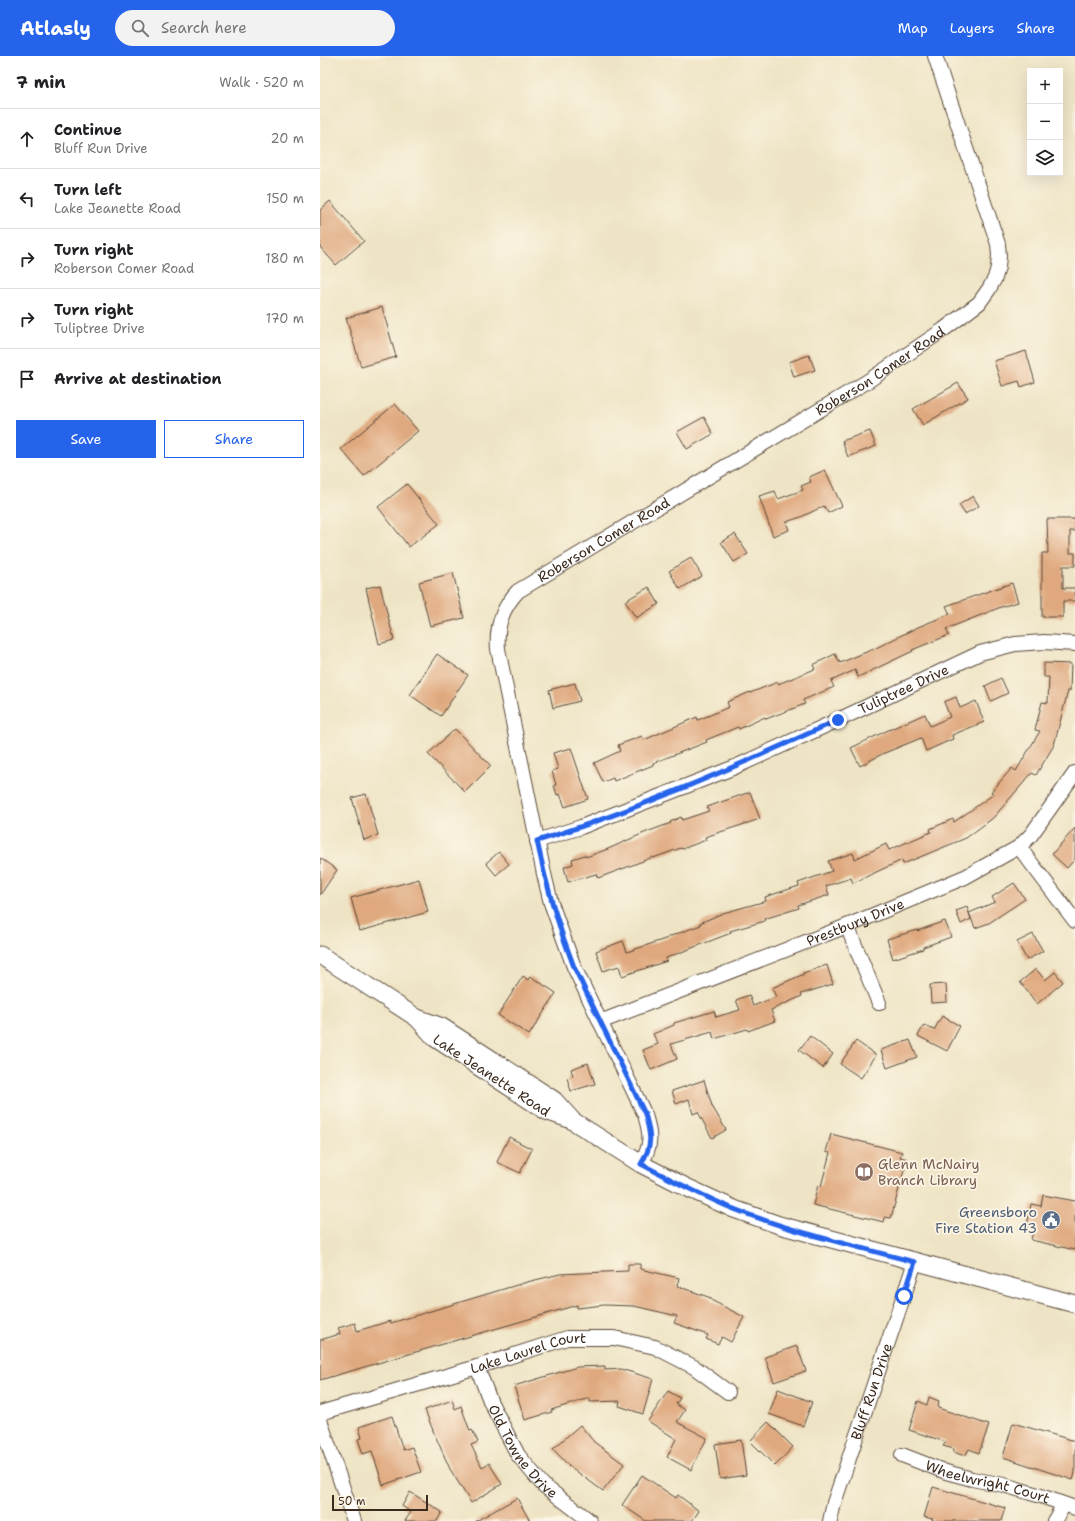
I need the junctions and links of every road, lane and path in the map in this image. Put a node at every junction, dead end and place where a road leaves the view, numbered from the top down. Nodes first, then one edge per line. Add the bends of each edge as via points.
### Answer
1 (935, 56) edge
2 (1075, 644) edge
3 (1075, 773) edge
4 (537, 841) junction
5 (1019, 847) junction
6 (1075, 921) edge
7 (846, 926) junction
8 (320, 955) edge
9 (879, 1003) dead end
10 (600, 1022) junction
11 (641, 1164) junction
12 (915, 1262) junction
13 (1075, 1304) edge
14 (477, 1367) junction
15 (728, 1392) dead end
16 (320, 1413) edge
17 (320, 1420) edge
18 (902, 1455) dead end
19 (1069, 1506) edge
20 (354, 1521) edge
21 (590, 1521) edge
22 (830, 1521) edge
23 (1054, 1521) edge

1 - 4 street, Roberson Comer Road via 998,244 999,256 995,278 979,303 906,356 518,591 511,599 499,622 498,649
2 - 4 street, Tuliptree Drive via 1015,644 980,653 735,767 581,827
3 - 5 street, Prestbury Drive via 1031,835
4 - 10 street, Roberson Comer Road via 551,903 565,945
5 - 6 street
5 - 7 street, Prestbury Drive via 965,877
7 - 9 street
7 - 10 street, Prestbury Drive
8 - 11 street, Lake Jeanette Road via 417,1018 442,1027 554,1100 573,1121
10 - 11 street, Roberson Comer Road via 645,1114 650,1138 648,1152
11 - 12 street, Lake Jeanette Road via 688,1188 756,1217
12 - 13 street, Lake Jeanette Road
12 - 22 street, Bluff Run Drive
14 - 15 street, Lake Laurel Court via 567,1338 614,1338 655,1347 694,1367
14 - 16 street, Lake Laurel Court
14 - 21 street, Old Towne Drive via 491,1403 518,1455 543,1485
17 - 20 street
18 - 19 street, Wheelwright Court via 946,1472 1004,1485
19 - 23 street

